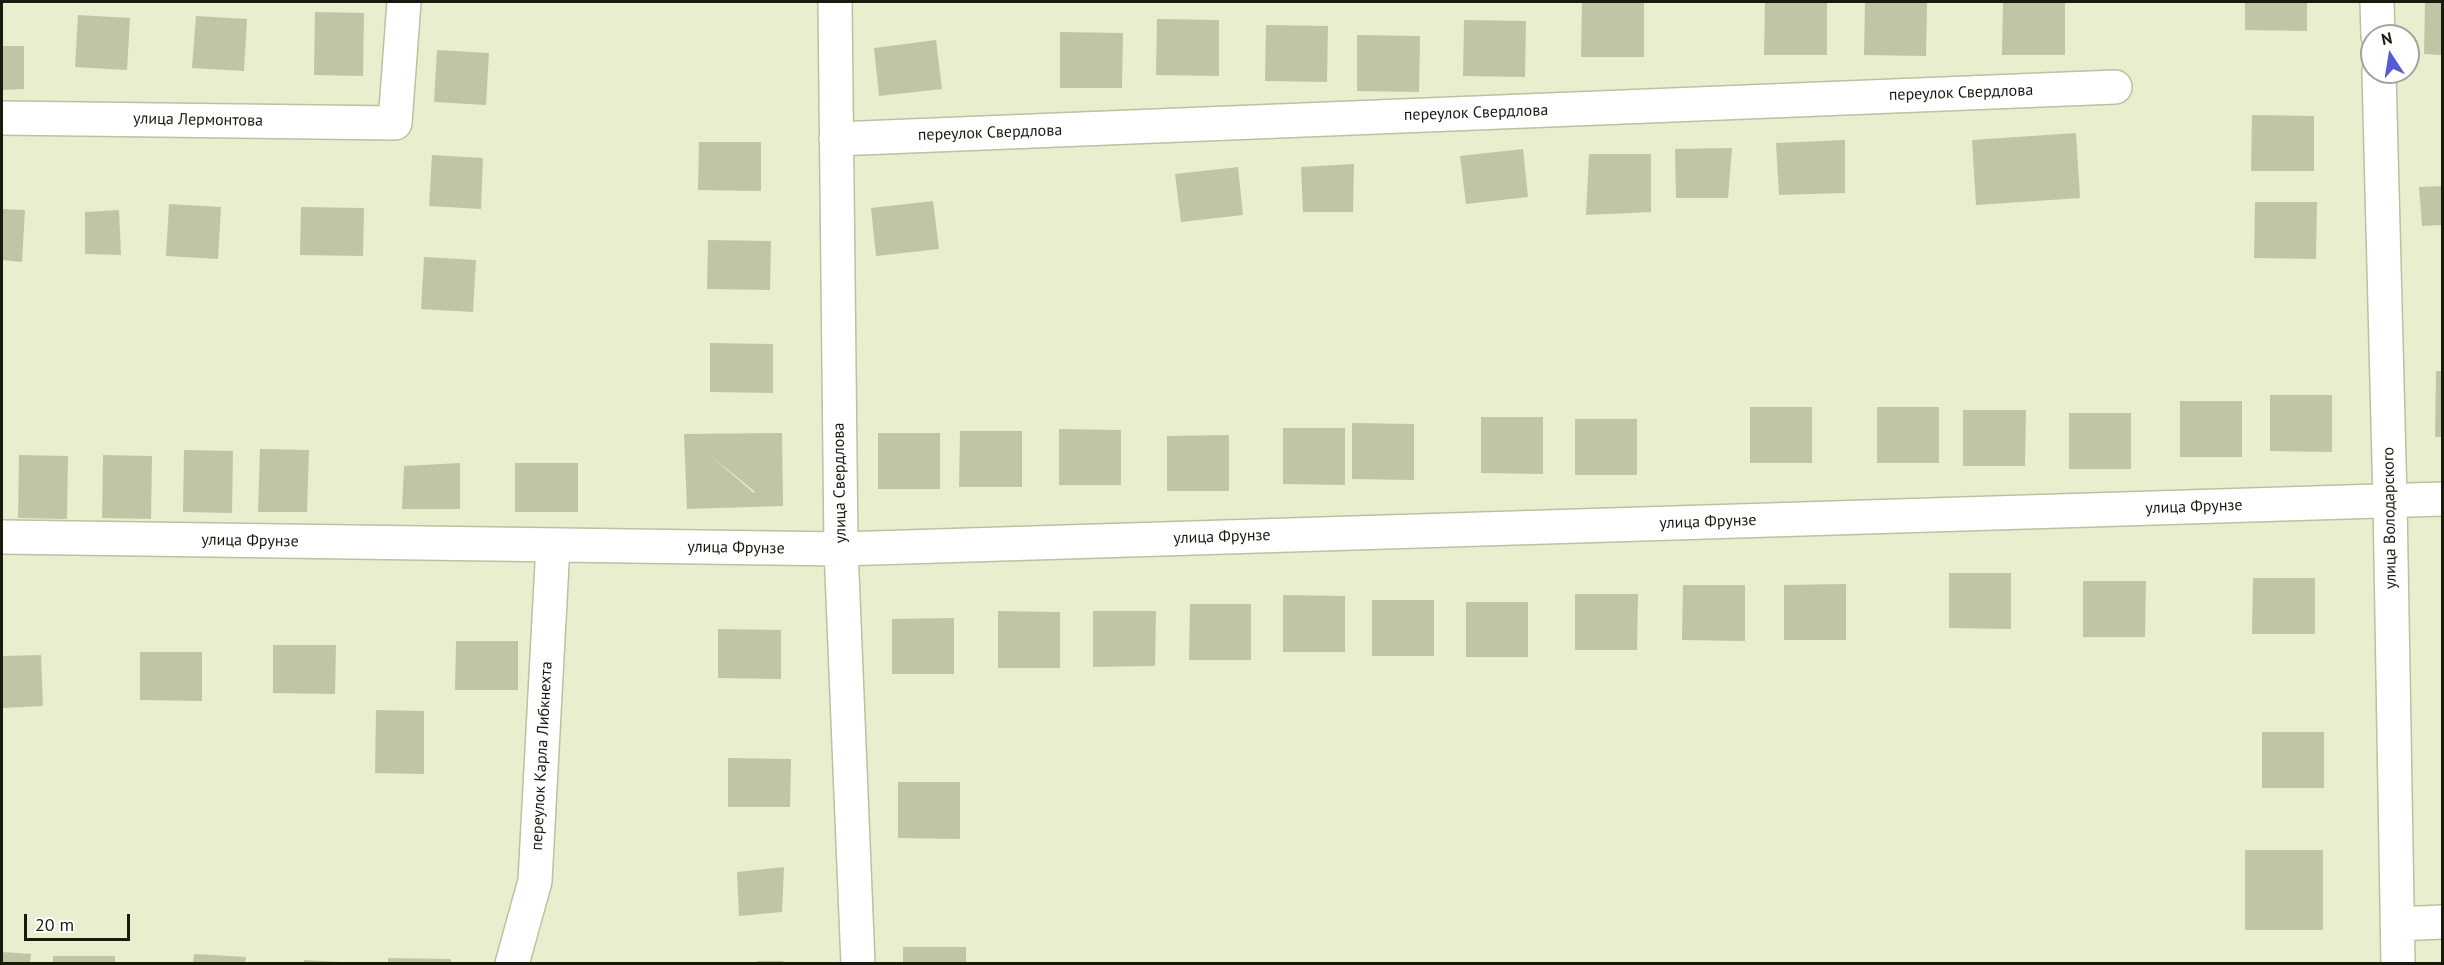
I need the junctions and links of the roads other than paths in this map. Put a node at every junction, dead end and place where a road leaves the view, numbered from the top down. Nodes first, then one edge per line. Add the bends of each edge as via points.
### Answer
1 (404, 2) edge
2 (835, 2) edge
3 (2377, 2) edge
4 (2378, 24) edge
5 (2379, 84) edge
6 (2115, 87) dead end
7 (2, 118) edge
8 (836, 139) junction
9 (2442, 499) edge
10 (2390, 500) junction
11 (2, 537) edge
12 (554, 545) junction
13 (841, 549) junction
14 (2442, 922) edge
15 (2397, 924) junction
16 (512, 963) edge
17 (858, 963) edge
18 (2398, 963) edge

1 - 7 street, улица Лермонтова via 395,123
2 - 8 street, улица Свердлова
3 - 4 street
5 - 10 street, улица Володарского
6 - 8 street, переулок Свердлова
8 - 13 street, улица Свердлова
9 - 10 street, улица Фрунзе
10 - 13 street, улица Фрунзе
10 - 15 street, улица Володарского
11 - 12 street, улица Фрунзе
12 - 13 street, улица Фрунзе
12 - 16 street, переулок Карла Либкнехта via 535,881
13 - 17 street, улица Свердлова
14 - 15 street
15 - 18 street, улица Володарского

